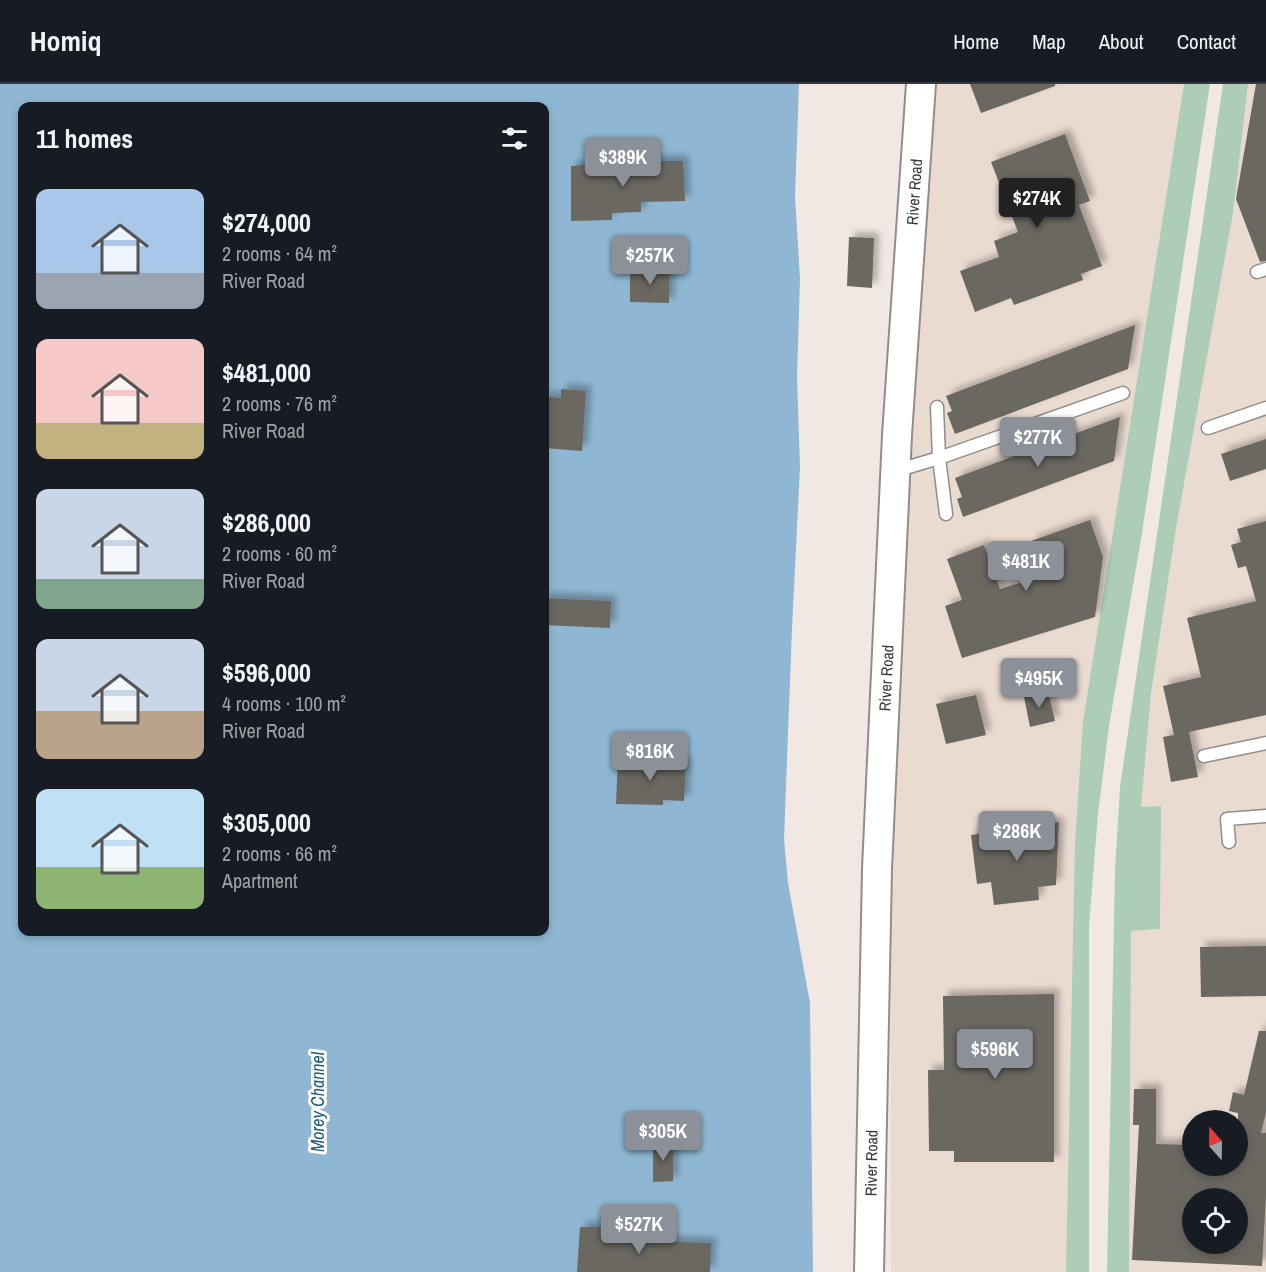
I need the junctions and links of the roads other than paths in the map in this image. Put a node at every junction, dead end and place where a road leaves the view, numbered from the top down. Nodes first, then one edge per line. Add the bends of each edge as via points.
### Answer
1 (921, 84) edge
2 (1123, 393) dead end
3 (938, 407) dead end
4 (1266, 408) edge
5 (1208, 428) dead end
6 (939, 458) junction
7 (896, 471) junction
8 (946, 514) dead end
9 (1266, 743) edge
10 (1204, 756) dead end
11 (1266, 816) edge
12 (1229, 842) dead end
13 (869, 1272) edge

1 - 7 street, River Road
2 - 6 lane
3 - 6 lane
4 - 5 lane
6 - 7 lane
6 - 8 lane
7 - 13 street, River Road via 877,869
9 - 10 lane
11 - 12 lane via 1227,819

